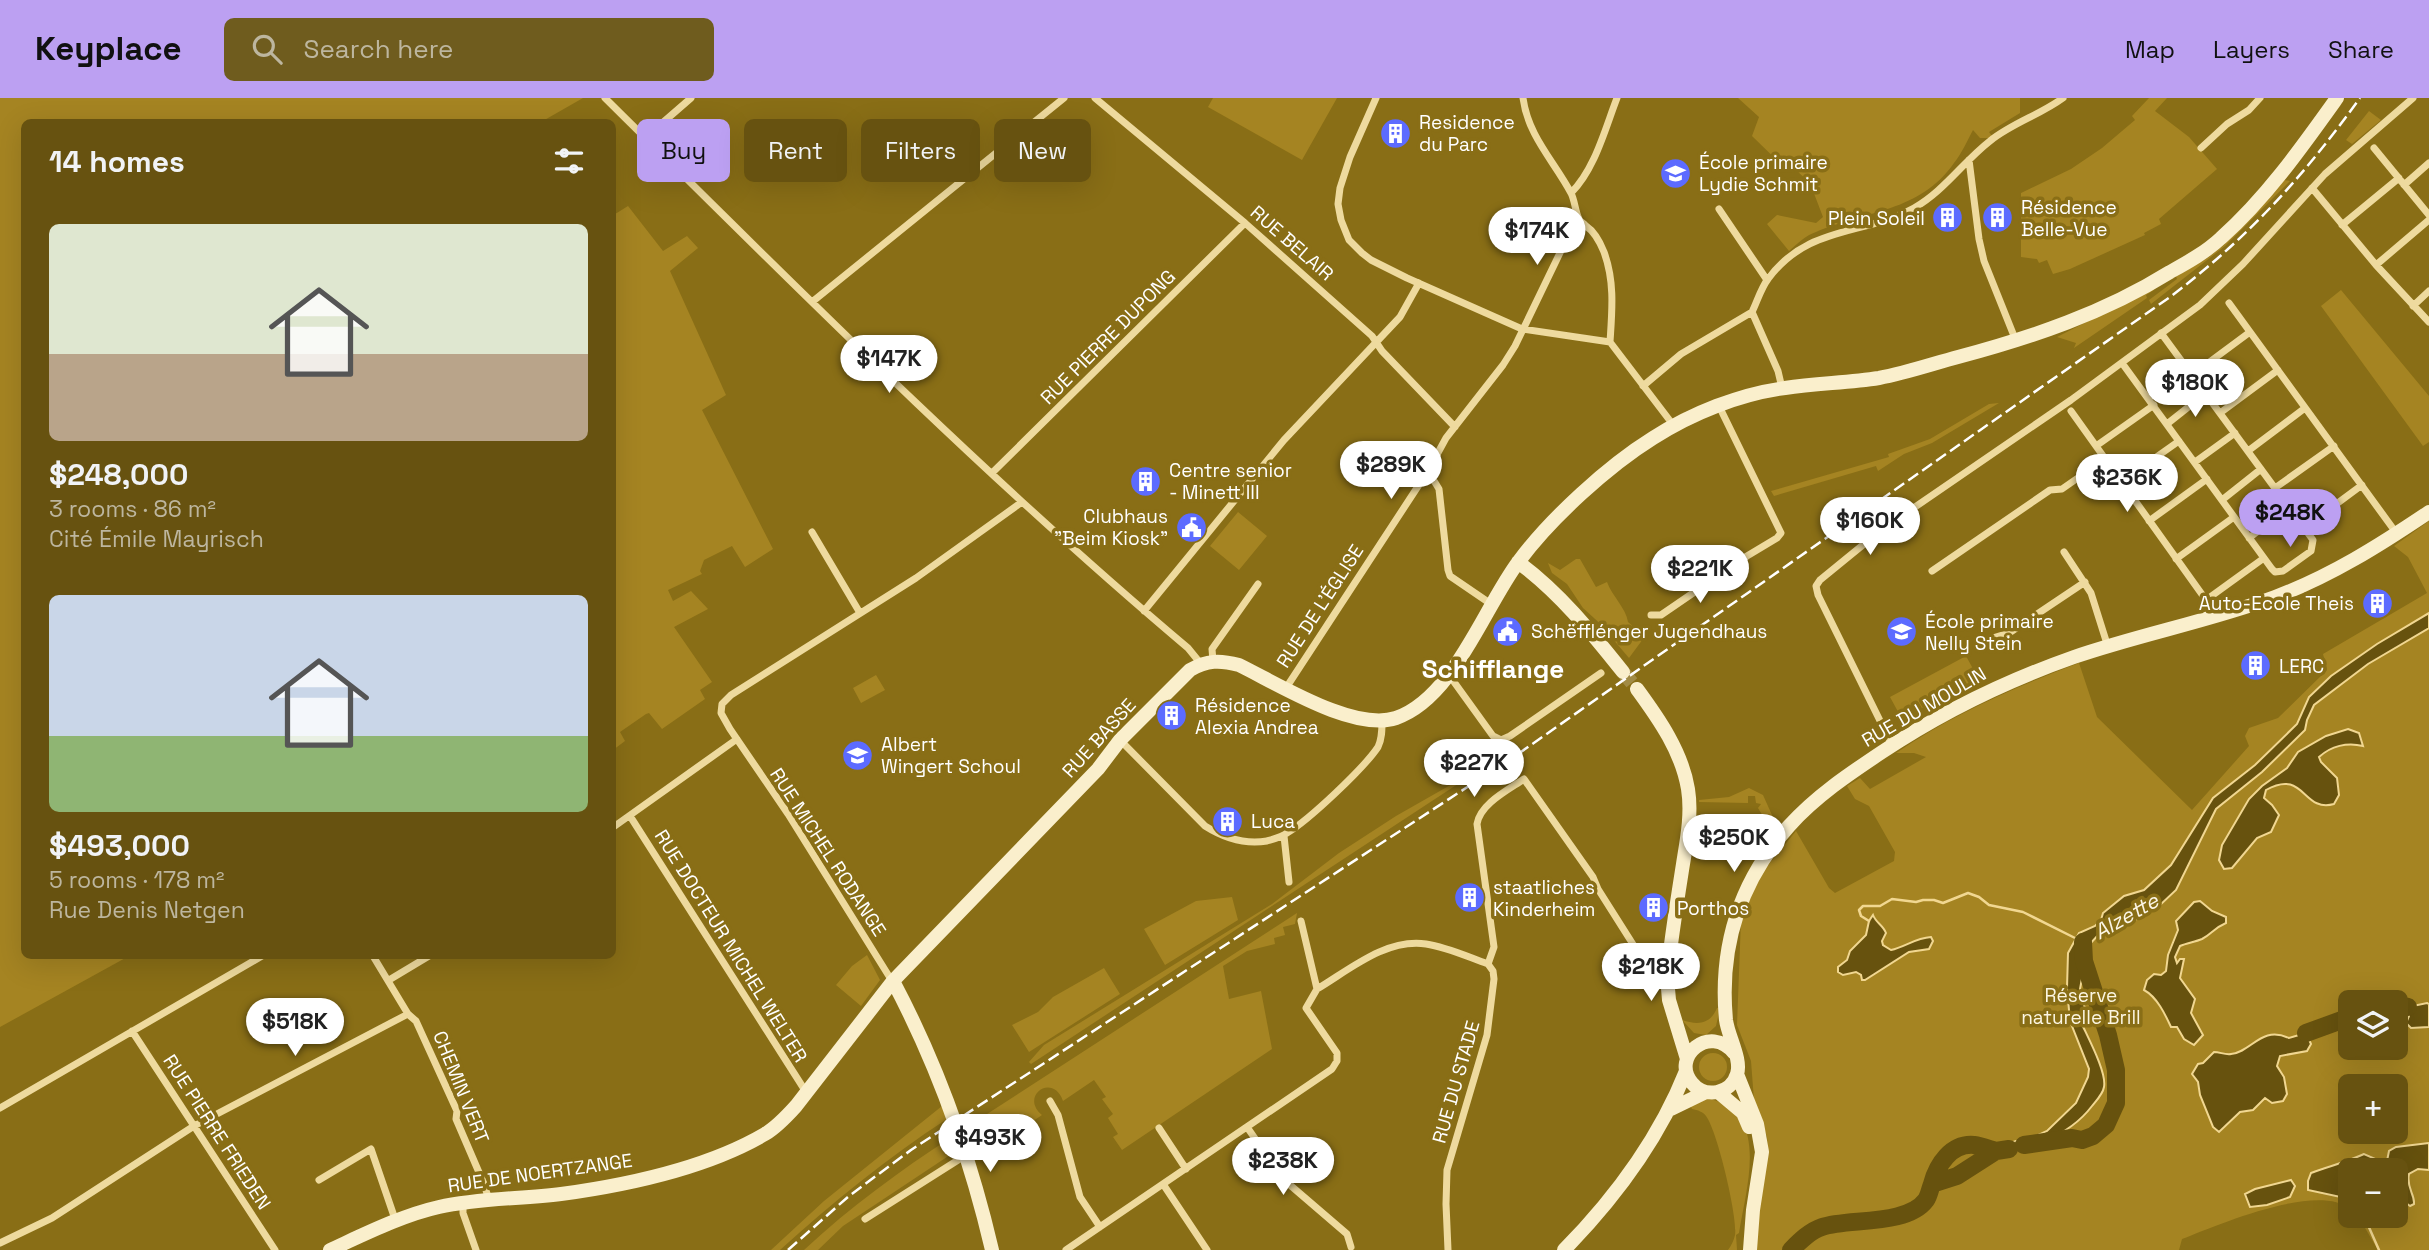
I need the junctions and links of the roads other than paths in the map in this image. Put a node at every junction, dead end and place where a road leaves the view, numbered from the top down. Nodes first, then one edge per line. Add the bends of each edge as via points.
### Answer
1 (605, 98) edge
2 (691, 98) edge
3 (1064, 98) edge
4 (1094, 98) edge
5 (1376, 98) edge
6 (1523, 98) edge
7 (1617, 98) edge
8 (2063, 98) edge
9 (2260, 98) edge
10 (2413, 98) edge
11 (2334, 99) edge
12 (667, 119) edge
13 (637, 130) edge
14 (2201, 148) dead end
15 (2374, 148) dead end
16 (1969, 160) junction
17 (2429, 163) edge
18 (690, 182) edge
19 (2402, 182) junction
20 (2312, 188) junction
21 (1571, 193) junction
22 (1719, 209) dead end
23 (2429, 217) edge
24 (1579, 221) junction
25 (1245, 223) junction
26 (2342, 225) junction
27 (2376, 265) junction
28 (1767, 280) junction
29 (1419, 283) junction
30 (2429, 291) edge
31 (812, 302) junction
32 (2229, 303) dead end
33 (2413, 306) junction
34 (1752, 312) junction
35 (2429, 322) edge
36 (1522, 329) junction
37 (2161, 332) junction
38 (2250, 332) junction
39 (1378, 342) junction
40 (1610, 342) junction
41 (2016, 342) junction
42 (2122, 363) junction
43 (2278, 370) junction
44 (2192, 375) junction
45 (1643, 386) junction
46 (1782, 388) junction
47 (2206, 393) junction
48 (2154, 405) junction
49 (1719, 406) junction
50 (2305, 408) junction
51 (2071, 411) dead end
52 (2220, 413) junction
53 (2166, 424) junction
54 (1674, 426) junction
55 (1455, 427) junction
56 (2235, 433) junction
57 (2179, 441) junction
58 (2096, 446) junction
59 (2334, 446) junction
60 (2248, 451) junction
61 (2105, 459) junction
62 (2195, 462) junction
63 (2261, 469) junction
64 (1428, 471) junction
65 (992, 472) junction
66 (2207, 479) junction
67 (2121, 482) junction
68 (2361, 485) junction
69 (2275, 488) junction
70 (2222, 500) junction
71 (1022, 502) junction
72 (2289, 507) junction
73 (2429, 512) edge
74 (2234, 517) junction
75 (2149, 522) junction
76 (2304, 528) junction
77 (811, 532) dead end
78 (2397, 534) junction
79 (2249, 538) junction
80 (2064, 552) dead end
81 (2264, 558) junction
82 (2176, 559) junction
83 (1518, 562) junction
84 (1932, 571) dead end
85 (2085, 582) junction
86 (1258, 584) dead end
87 (1492, 604) junction
88 (1144, 611) junction
89 (860, 613) junction
90 (1651, 615) dead end
91 (1986, 640) dead end
92 (2108, 647) junction
93 (1207, 662) junction
94 (1623, 672) tunnel mouth
95 (1601, 673) dead end
96 (1449, 674) junction
97 (1286, 688) junction
98 (1637, 689) tunnel mouth
99 (1382, 721) junction
100 (737, 739) junction
101 (1120, 740) junction
102 (1893, 745) junction
103 (630, 816) junction
104 (616, 825) edge
105 (1284, 836) junction
106 (1289, 883) dead end
107 (1301, 921) dead end
108 (257, 959) edge
109 (375, 959) edge
110 (424, 959) edge
111 (1488, 964) junction
112 (1667, 976) junction
113 (389, 980) junction
114 (893, 981) junction
115 (1317, 989) junction
116 (1725, 1006) junction
117 (408, 1014) junction
118 (1676, 1021) junction
119 (132, 1031) junction
120 (1706, 1042) junction
121 (1734, 1053) junction
122 (1687, 1065) junction
123 (1737, 1074) junction
124 (1712, 1092) junction
125 (806, 1093) junction
126 (1050, 1101) dead end
127 (0, 1108) edge
128 (1671, 1109) junction
129 (194, 1126) junction
130 (1247, 1127) junction
131 (1159, 1128) dead end
132 (966, 1154) junction
133 (1186, 1169) junction
134 (319, 1180) dead end
135 (1163, 1184) junction
136 (489, 1200) junction
137 (464, 1203) junction
138 (865, 1219) dead end
139 (396, 1222) junction
140 (1100, 1227) junction
141 (1078, 1242) junction
142 (0, 1243) edge
143 (1351, 1247) dead end
144 (275, 1250) edge
145 (330, 1250) edge
146 (476, 1250) edge
147 (992, 1250) edge
148 (1066, 1250) edge
149 (1084, 1250) edge
150 (1208, 1250) edge
151 (1448, 1250) edge
152 (1564, 1250) edge
153 (1743, 1250) edge
154 (1750, 1250) edge

1 - 13 street
2 - 12 street
3 - 31 street
4 - 25 street, RUE BELAIR
5 - 29 street via 1340,188 1341,220 1349,240 1362,253
6 - 21 street via 1532,130
7 - 21 street via 1580,184
8 - 16 street via 2003,131
9 - 14 street
10 - 20 street
11 - 41 main road via 2277,178 2204,252 2107,307
15 - 19 street
16 - 28 street via 1913,208 1817,239 1786,259
16 - 41 street via 1984,261
17 - 19 street
18 - 31 street
19 - 23 street
19 - 26 street
20 - 26 street
20 - 37 street via 2243,264
21 - 24 street
22 - 28 street
23 - 27 street
24 - 36 street, RUE DE L'ÉGLISE
24 - 40 street via 1597,238 1611,276
25 - 39 street, RUE BELAIR
25 - 65 street, RUE PIERRE DUPONG
26 - 27 street
27 - 33 street
28 - 34 street
29 - 36 street
29 - 39 street via 1400,317
30 - 33 street
31 - 65 street
32 - 38 street
33 - 35 street
34 - 45 street via 1681,354
34 - 46 street
36 - 40 street
36 - 55 street, RUE DE L'ÉGLISE via 1503,365
37 - 42 street
37 - 44 street
38 - 43 street
38 - 44 street
39 - 55 street, RUE BELAIR
39 - 88 street via 1284,440
40 - 45 street
41 - 46 main road via 1883,377
42 - 48 street
42 - 102 street via 1880,531 1816,586
43 - 50 street
43 - 52 street
44 - 47 street
45 - 54 street
46 - 49 main road
47 - 52 street
47 - 53 street
48 - 53 street
48 - 58 street
49 - 54 main road
49 - 90 street via 1781,533 1661,615
50 - 59 street
50 - 60 street
51 - 58 street
52 - 56 street
53 - 57 street
54 - 83 main road via 1611,470
55 - 64 street, RUE DE L'ÉGLISE
56 - 60 street
56 - 62 street
57 - 62 street
57 - 67 street
58 - 61 street
59 - 68 street
59 - 69 street
60 - 63 street
61 - 67 street
61 - 84 street via 2062,489 2050,490
62 - 66 street
63 - 69 street
63 - 70 street
64 - 87 street via 1439,489 1450,576
64 - 97 street, RUE DE L'ÉGLISE
65 - 71 street
66 - 70 street
66 - 75 street
67 - 75 street
68 - 76 street
68 - 78 street
69 - 72 street
70 - 74 street
71 - 88 street
71 - 89 street
72 - 76 street
72 - 79 street
73 - 78 main road, RUE DU MOULIN
74 - 79 street
74 - 82 street
75 - 82 street
76 - 81 street via 2313,540 2311,551 2279,572
77 - 89 street
78 - 92 main road, RUE DU MOULIN via 2349,563 2276,597
79 - 81 street
80 - 85 street
81 - 82 street via 2206,600
83 - 87 main road
83 - 94 main road via 1572,610
85 - 91 street via 2009,633
85 - 92 street
86 - 93 street
87 - 96 main road
88 - 93 street
89 - 100 street, RUE MICHEL RODANGE via 722,704 721,713
92 - 102 main road, RUE DU MOULIN via 1992,689
93 - 97 main road via 1239,665
93 - 101 main road, RUE BASSE via 1190,670
95 - 96 street via 1501,740 1493,736
96 - 99 main road via 1420,704
97 - 99 main road via 1342,714
98 - 112 main road via 1667,734 1689,792 1689,823
99 - 105 street via 1381,738 1373,752
100 - 103 street
100 - 114 street, RUE MICHEL RODANGE
101 - 105 street via 1193,815 1219,835 1251,842
101 - 114 main road, RUE BASSE via 1098,769
102 - 116 main road, RUE DU MOULIN via 1828,789 1790,825 1761,862 1744,892 1733,927
103 - 104 street
103 - 125 street, RUE DOCTEUR MICHEL WELTER
105 - 106 street
107 - 115 street
108 - 119 street
109 - 113 street, CHEMIN VERT
110 - 113 street
111 - 112 street, RUE DU STADE via 1494,947 1478,817 1524,779 1593,877 1648,968
111 - 115 street via 1440,947 1406,944 1380,952
111 - 151 street, RUE DU STADE via 1494,979 1487,1035 1447,1170
112 - 118 main road
113 - 117 street, CHEMIN VERT
114 - 125 main road, RUE DE NOERTZANGE
114 - 132 main road
115 - 130 street via 1306,1008 1332,1044 1337,1060 1332,1069
116 - 120 main road via 1718,1027
116 - 121 main road
117 - 129 street
117 - 136 street, CHEMIN VERT via 416,1021 457,1111 456,1119
118 - 120 main road via 1689,1035
118 - 122 main road
119 - 127 street
119 - 129 street, RUE PIERRE FRIEDEN
120 - 121 main road via 1724,1044
120 - 122 main road via 1690,1052
121 - 123 main road
122 - 124 main road via 1693,1084
122 - 128 main road
123 - 124 main road via 1730,1086
123 - 154 main road via 1757,1124 1762,1152
124 - 128 main road
124 - 153 main road via 1743,1113 1753,1139
125 - 136 main road, RUE DE NOERTZANGE via 782,1122 710,1159 562,1194
126 - 140 street via 1058,1115 1076,1187
128 - 152 main road via 1615,1194
129 - 142 street via 52,1218
129 - 144 street, RUE PIERRE FRIEDEN
130 - 133 street
130 - 143 street via 1283,1179 1347,1234
131 - 133 street
132 - 138 street
132 - 147 main road
133 - 135 street
134 - 139 street via 371,1149
135 - 140 street
135 - 150 street
136 - 137 main road, RUE DE NOERTZANGE
137 - 139 main road, RUE DE NOERTZANGE
137 - 146 street
139 - 145 main road, RUE DE NOERTZANGE
140 - 141 street
141 - 148 street
141 - 149 street

